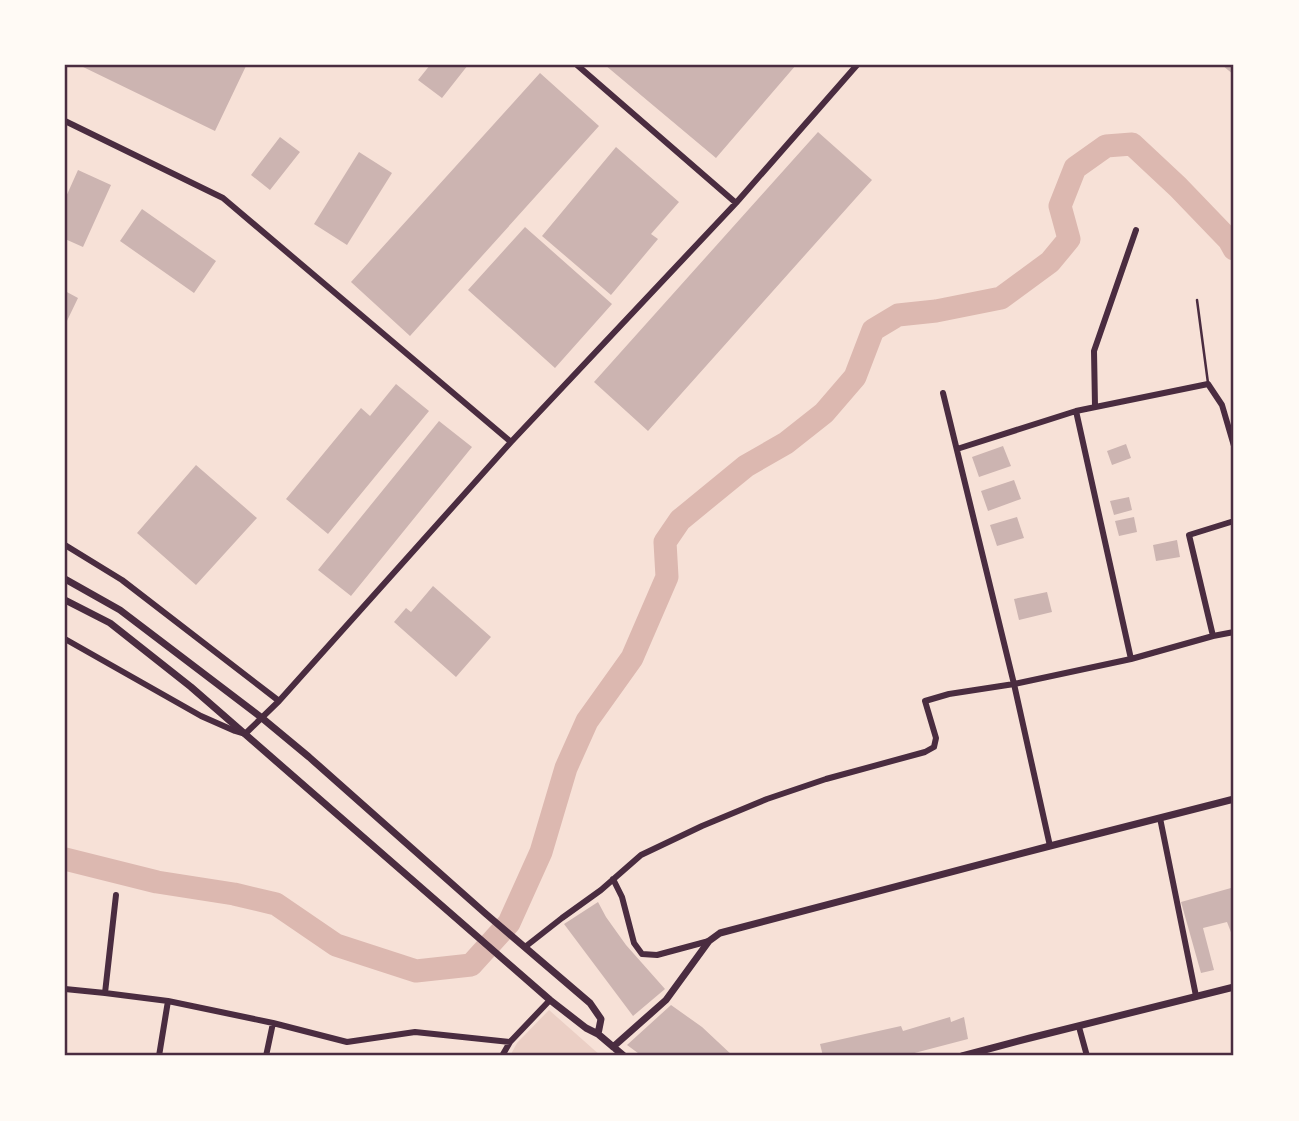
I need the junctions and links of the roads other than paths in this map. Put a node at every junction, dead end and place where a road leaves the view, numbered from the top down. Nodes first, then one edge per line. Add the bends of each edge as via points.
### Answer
1 (577, 65) edge
2 (857, 65) edge
3 (65, 121) edge
4 (736, 203) junction
5 (1136, 230) dead end
6 (1197, 300) dead end
7 (1208, 384) junction
8 (943, 393) dead end
9 (1095, 407) junction
10 (1076, 411) junction
11 (511, 442) junction
12 (1234, 446) edge
13 (957, 449) junction
14 (1234, 521) edge
15 (65, 545) edge
16 (65, 579) edge
17 (65, 600) edge
18 (1234, 632) edge
19 (1213, 636) junction
20 (65, 639) edge
21 (1131, 659) junction
22 (1014, 684) junction
23 (279, 701) junction
24 (262, 718) junction
25 (246, 734) junction
26 (1234, 799) edge
27 (1160, 818) junction
28 (1049, 846) junction
29 (613, 879) junction
30 (116, 895) dead end
31 (709, 941) junction
32 (525, 947) junction
33 (1234, 987) edge
34 (65, 989) edge
35 (105, 993) junction
36 (1196, 996) junction
37 (550, 1000) junction
38 (168, 1001) junction
39 (273, 1023) junction
40 (1079, 1027) junction
41 (598, 1034) junction
42 (510, 1042) junction
43 (613, 1047) junction
44 (159, 1056) edge
45 (266, 1056) edge
46 (502, 1056) edge
47 (624, 1056) edge
48 (962, 1056) edge
49 (1087, 1056) edge

1 - 4 street
2 - 4 street
3 - 11 street via 223,198
4 - 11 street
5 - 9 street via 1094,351
6 - 7 lane
7 - 9 street
7 - 12 street via 1222,405
8 - 13 street
9 - 10 street
10 - 13 street
10 - 21 street
11 - 23 street
13 - 22 street
14 - 19 street via 1189,535
15 - 23 street via 122,580
16 - 24 street via 120,610
17 - 25 street via 110,624
18 - 19 street
19 - 21 street
20 - 25 street via 201,716
21 - 22 street
22 - 28 street
22 - 29 street via 925,701 936,738 934,747 767,799 641,855
23 - 24 street
24 - 25 street
24 - 32 street
25 - 37 street
26 - 27 street
27 - 28 street
27 - 36 street
28 - 31 street via 720,933
29 - 31 street via 642,954 657,955
29 - 32 street
30 - 35 street
31 - 43 street via 666,1000
32 - 41 street via 590,1003 601,1019
33 - 36 street
34 - 35 street
35 - 38 street
36 - 40 street
37 - 41 street
37 - 42 street
38 - 39 street
38 - 44 street
39 - 42 street via 347,1042 415,1032
39 - 45 street
40 - 48 street
40 - 49 street
41 - 43 street
42 - 46 street
43 - 47 street

